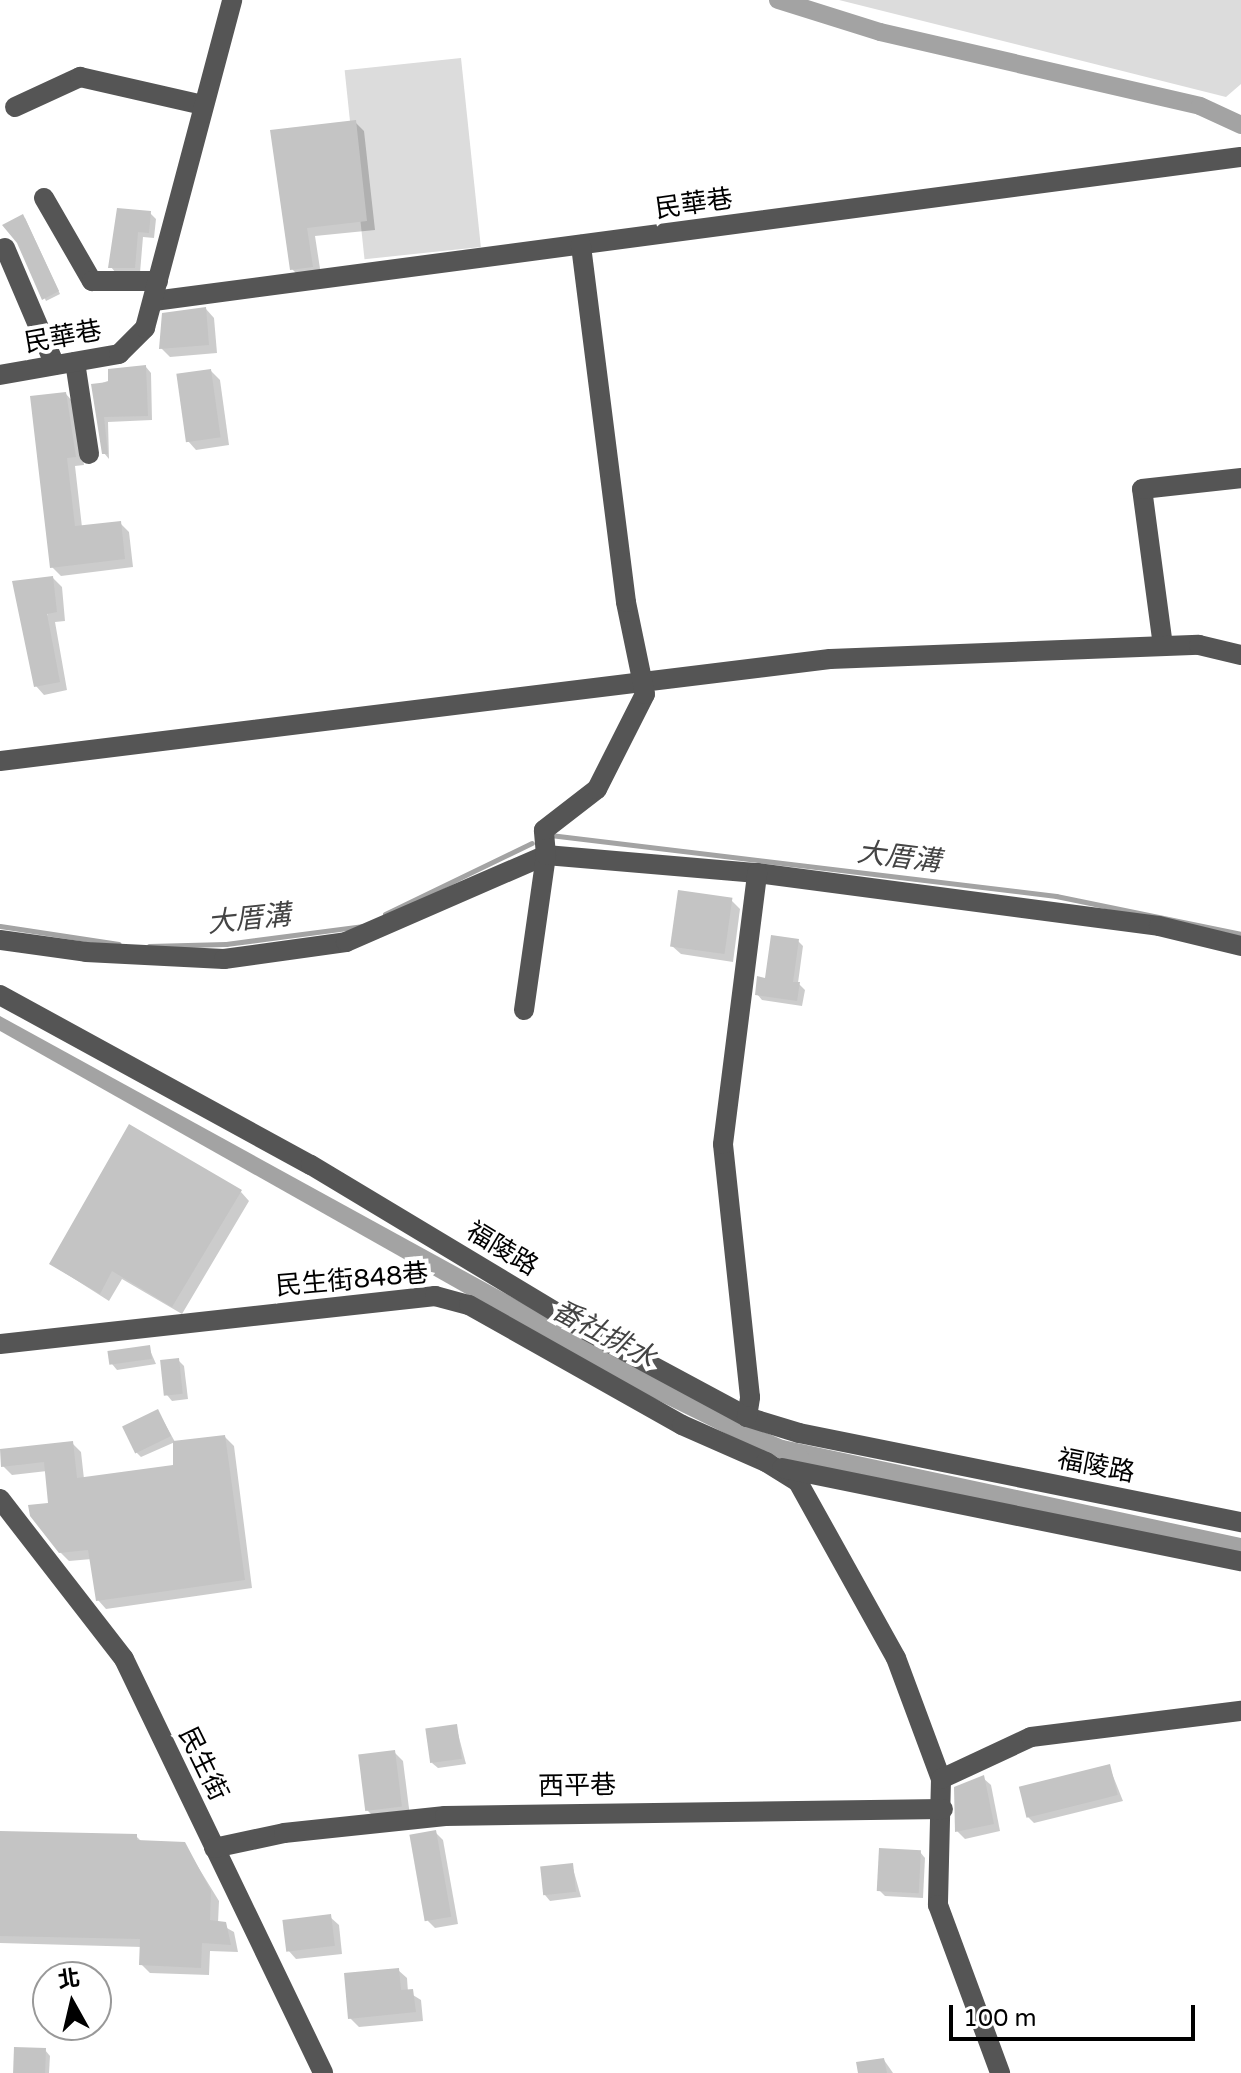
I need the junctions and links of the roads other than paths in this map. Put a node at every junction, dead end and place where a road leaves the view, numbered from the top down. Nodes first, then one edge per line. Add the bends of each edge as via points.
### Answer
1 (232, 0) edge
2 (203, 105) junction
3 (15, 107) dead end
4 (1241, 157) edge
5 (44, 198) dead end
6 (581, 245) junction
7 (5, 248) dead end
8 (156, 291) junction
9 (65, 363) junction
10 (0, 375) edge
11 (89, 454) dead end
12 (1241, 478) edge
13 (1163, 646) junction
14 (1241, 655) edge
15 (641, 683) junction
16 (0, 761) edge
17 (546, 855) junction
18 (757, 873) junction
19 (0, 940) edge
20 (1241, 946) edge
21 (0, 995) edge
22 (524, 1010) dead end
23 (0, 1344) edge
24 (747, 1417) junction
25 (776, 1426) junction
26 (769, 1464) junction
27 (0, 1499) edge
28 (1241, 1522) edge
29 (1241, 1561) edge
30 (1241, 1711) edge
31 (941, 1779) junction
32 (943, 1809) junction
33 (214, 1848) junction
34 (323, 2073) edge
35 (1000, 2073) edge

1 - 2 street, 民華巷
2 - 3 street via 80,77
2 - 8 street, 民華巷
4 - 6 street, 民華巷
5 - 8 street via 92,281
6 - 8 street, 民華巷
6 - 15 street
7 - 9 street
8 - 9 street, 民華巷 via 145,328 119,354
9 - 10 street, 民華巷
9 - 11 street
12 - 13 street via 1142,489
13 - 14 street via 1199,645
13 - 15 street via 830,659
15 - 16 street
15 - 17 street via 645,694 597,789 544,830
17 - 18 street
17 - 19 street via 346,942 224,959 86,952
17 - 22 street
18 - 20 street via 1159,926
18 - 24 street via 723,1144 750,1397
21 - 24 street, 福陵路 via 311,1165 582,1328
23 - 26 street, 民生街848巷 via 435,1296 469,1305 682,1425
24 - 25 street, 福陵路
25 - 26 street
25 - 28 street, 福陵路
26 - 29 street
26 - 31 street via 798,1482 896,1658
27 - 33 street, 民生街 via 71,1584 124,1659
30 - 31 street via 1031,1737
31 - 32 street
32 - 33 street, 西平巷 via 445,1816 284,1833
32 - 35 street via 938,1905
33 - 34 street, 民生街

